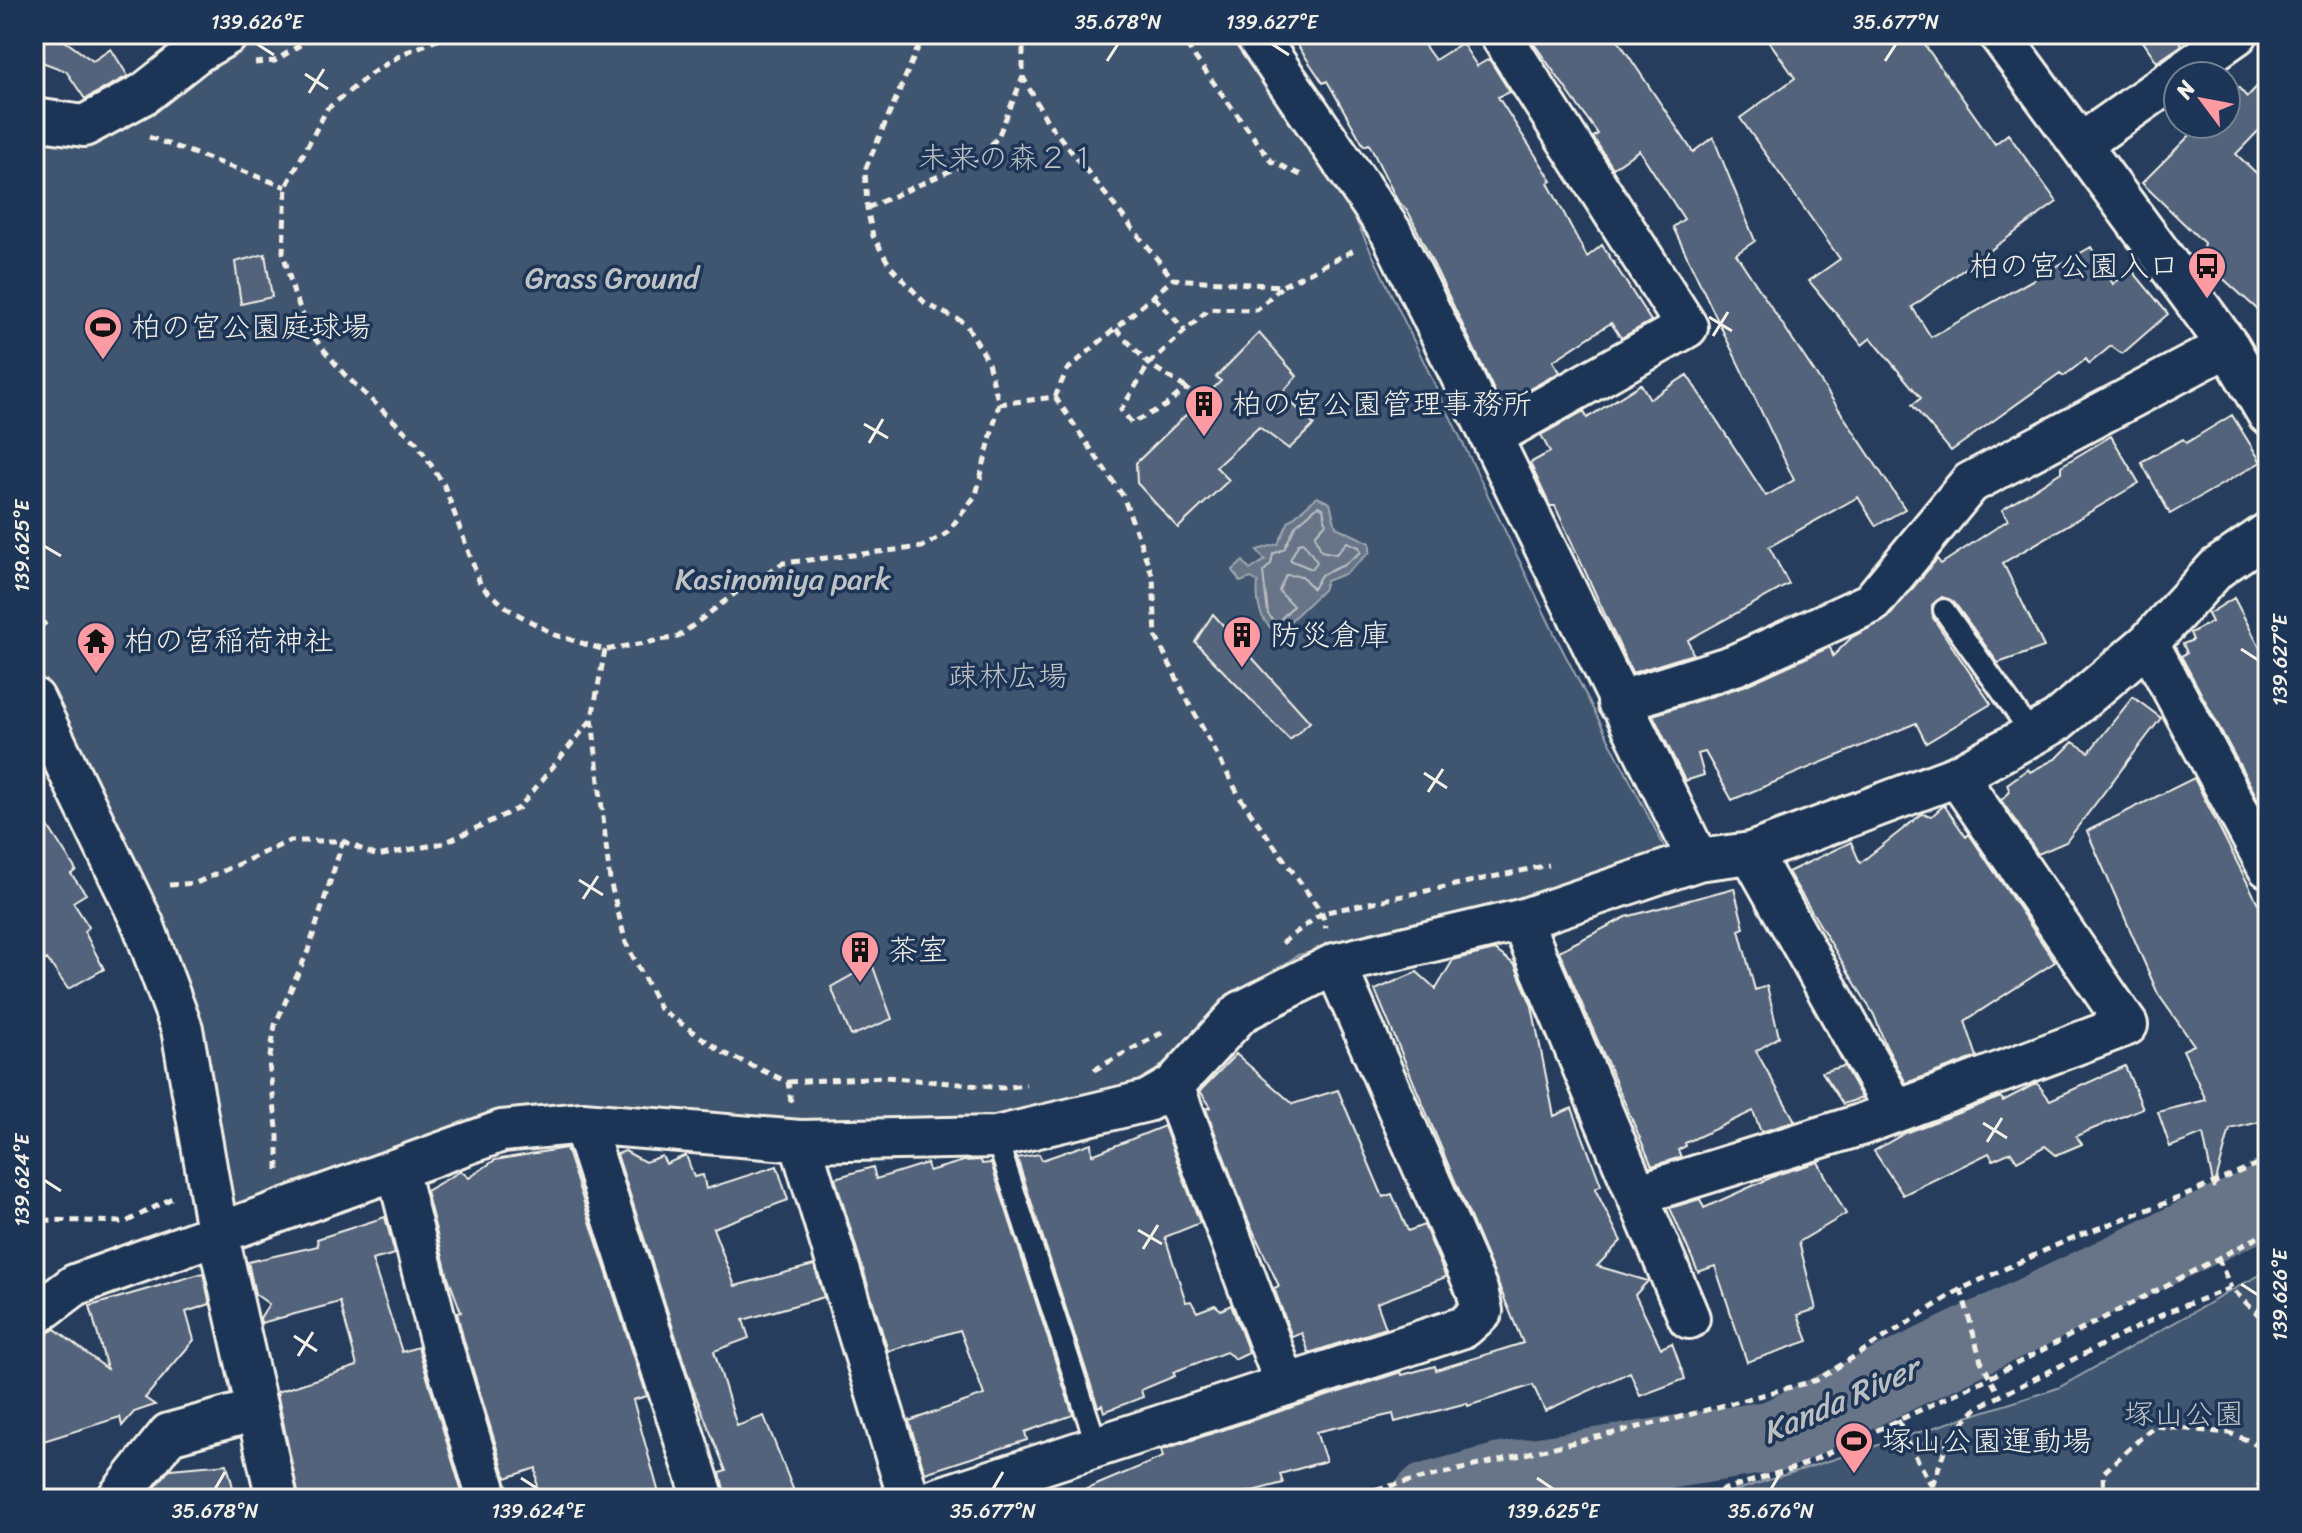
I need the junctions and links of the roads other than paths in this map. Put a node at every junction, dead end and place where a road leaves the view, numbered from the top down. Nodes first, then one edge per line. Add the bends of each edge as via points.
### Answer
1 (228, 34) edge
2 (1255, 34) edge
3 (1500, 34) edge
4 (1999, 34) edge
5 (2237, 34) edge
6 (34, 119) edge
7 (2081, 144) junction
8 (2246, 355) edge
9 (2268, 414) edge
10 (1493, 436) junction
11 (2268, 533) edge
12 (1944, 610) dead end
13 (2148, 643) junction
14 (1618, 702) junction
15 (36, 708) edge
16 (2032, 734) junction
17 (1957, 776) junction
18 (1751, 853) junction
19 (1698, 860) junction
20 (2268, 867) edge
21 (1521, 920) junction
22 (1335, 964) junction
23 (1173, 1086) junction
24 (1895, 1110) junction
25 (583, 1123) junction
26 (796, 1124) junction
27 (996, 1137) junction
28 (397, 1169) junction
29 (1639, 1194) junction
30 (218, 1236) junction
31 (34, 1316) edge
32 (1689, 1318) dead end
33 (1285, 1383) junction
34 (256, 1410) junction
35 (1097, 1446) junction
36 (117, 1499) edge
37 (277, 1499) edge
38 (488, 1499) edge
39 (704, 1499) edge
40 (909, 1499) edge
41 (936, 1499) edge

1 - 6 street via 145,93 84,126
2 - 10 street via 1391,232
3 - 10 street via 1687,327
4 - 7 street
5 - 7 street
7 - 8 street
8 - 9 street
8 - 14 street via 1970,483 1871,603 1735,665
10 - 14 street
11 - 13 street via 2217,568
12 - 16 lane
13 - 16 street via 2057,721
13 - 20 street
14 - 19 street
15 - 30 street via 126,887 182,1029
16 - 17 street
17 - 18 street
17 - 24 street via 2127,1025
18 - 19 street
18 - 24 street
19 - 21 street
21 - 22 street
21 - 29 street
22 - 23 street via 1241,1012
22 - 33 street via 1482,1311 1464,1327
23 - 27 street via 1147,1101
23 - 33 street
24 - 29 street
25 - 26 street
25 - 28 street via 502,1131
25 - 39 street
26 - 27 street
26 - 40 street
27 - 35 lane
28 - 30 street
28 - 38 street
29 - 32 street
30 - 31 street via 75,1285
30 - 34 street
33 - 35 street
34 - 36 street via 169,1434
34 - 37 street
35 - 41 street

